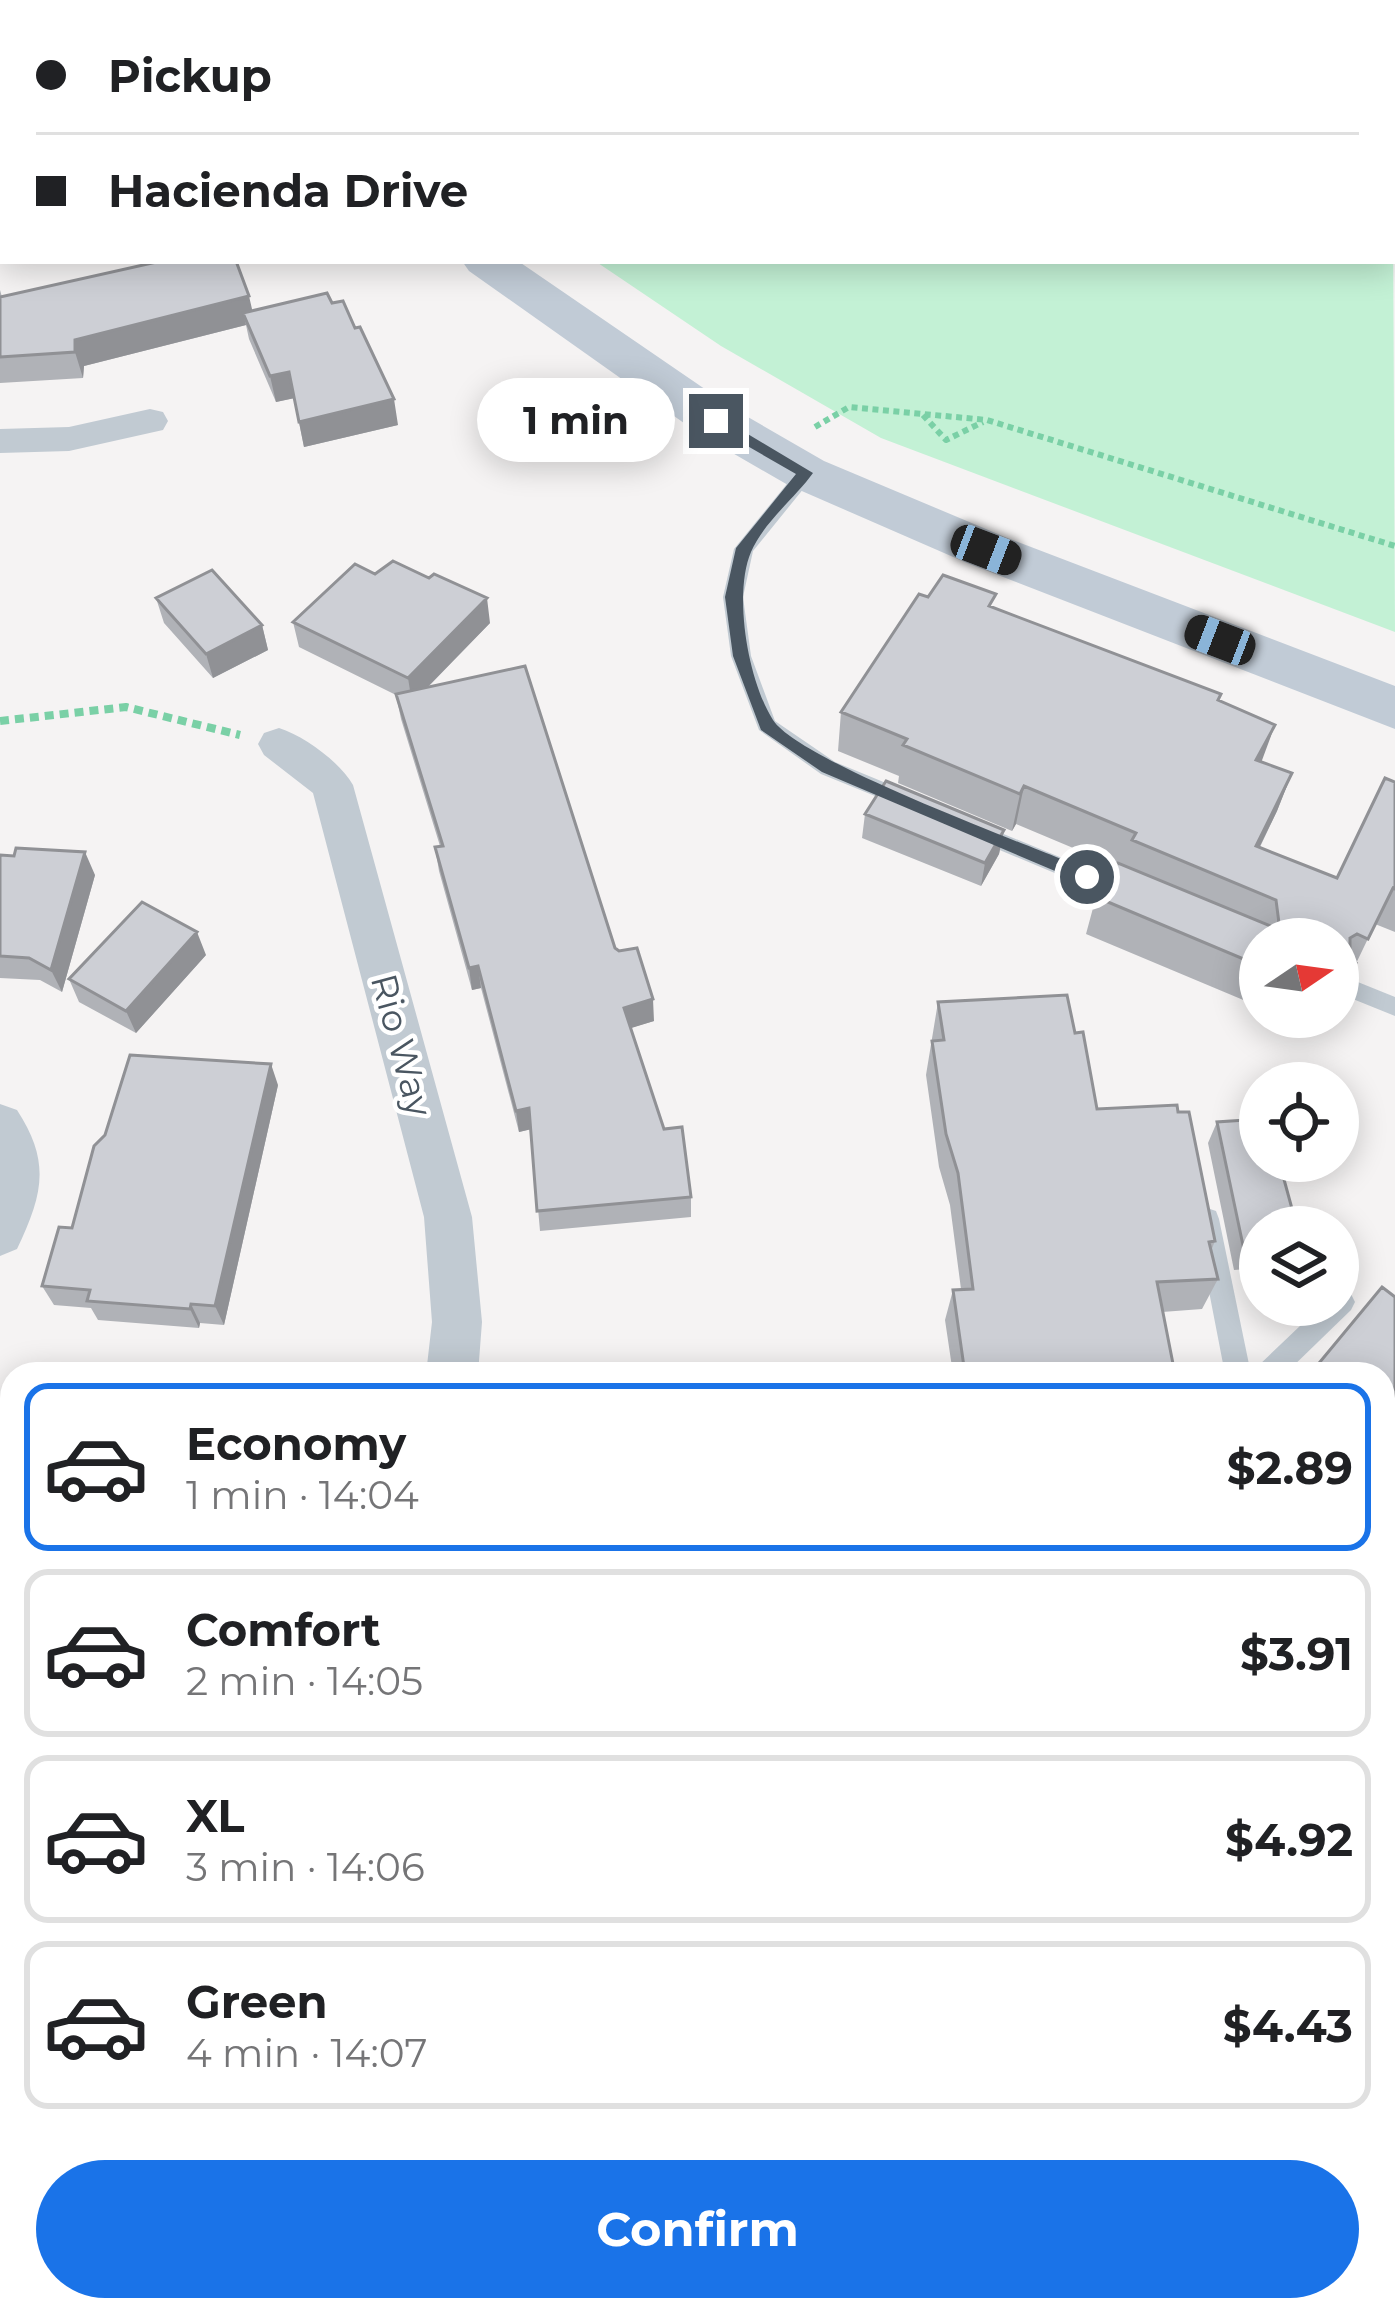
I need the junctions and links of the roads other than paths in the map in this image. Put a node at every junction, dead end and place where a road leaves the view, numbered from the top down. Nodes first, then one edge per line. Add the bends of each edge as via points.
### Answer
1 (490, 264) edge
2 (149, 421) dead end
3 (0, 441) edge
4 (788, 463) junction
5 (1395, 708) edge
6 (279, 744) road end
7 (936, 813) edge
8 (957, 822) edge
9 (1152, 904) edge
10 (1359, 992) edge
11 (1395, 1007) edge
12 (0, 1124) edge
13 (1200, 1186) edge
14 (0, 1234) edge
15 (1317, 1326) edge
16 (453, 1362) edge
17 (1236, 1362) edge
18 (1280, 1362) edge

1 - 4 main road
2 - 3 street via 69,439
4 - 5 main road via 986,550
4 - 7 lane via 744,548 733,597 742,656 766,725 828,768
6 - 16 street, Rio Way via 332,784 448,1217
8 - 9 lane
10 - 11 lane
12 - 14 street via 17,1148 19,1175
13 - 17 lane
15 - 18 lane

